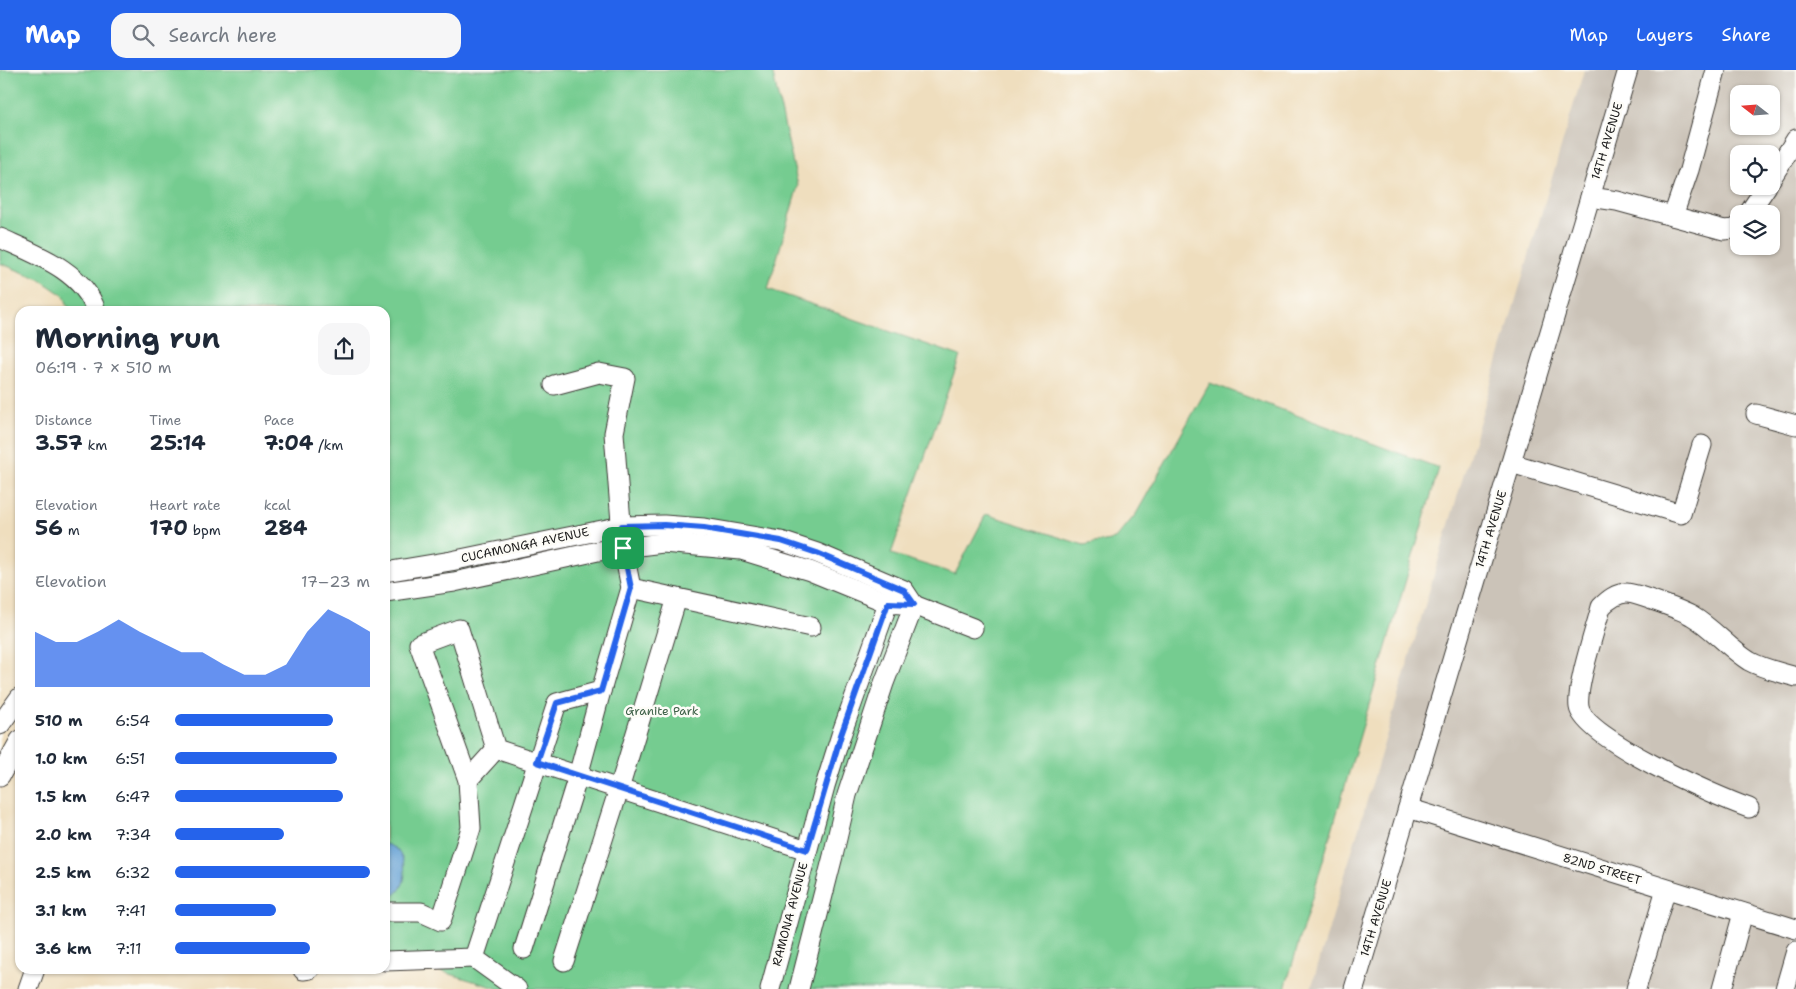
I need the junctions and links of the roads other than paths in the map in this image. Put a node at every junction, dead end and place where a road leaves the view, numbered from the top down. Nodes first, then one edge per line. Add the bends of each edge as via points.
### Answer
1 (1628, 70) edge
2 (1716, 70) edge
3 (1796, 139) edge
4 (1780, 165) edge
5 (1590, 197) junction
6 (1674, 216) junction
7 (1730, 229) edge
8 (0, 238) edge
9 (95, 306) edge
10 (554, 385) dead end
11 (1756, 414) dead end
12 (1796, 425) edge
13 (1702, 445) dead end
14 (1511, 464) junction
15 (622, 526) junction
16 (623, 548) junction
17 (390, 571) edge
18 (631, 588) junction
19 (390, 591) edge
20 (909, 597) junction
21 (677, 598) junction
22 (888, 603) junction
23 (811, 627) dead end
24 (973, 628) dead end
25 (1796, 677) edge
26 (601, 691) junction
27 (15, 704) edge
28 (0, 725) edge
29 (15, 749) edge
30 (496, 749) junction
31 (537, 762) junction
32 (0, 776) edge
33 (578, 776) junction
34 (468, 780) junction
35 (619, 789) junction
36 (1408, 808) junction
37 (1749, 808) dead end
38 (807, 850) junction
39 (1666, 889) junction
40 (390, 912) edge
41 (1744, 913) junction
42 (1796, 929) edge
43 (524, 949) dead end
44 (1796, 951) edge
45 (474, 958) junction
46 (390, 961) edge
47 (564, 961) dead end
48 (33, 974) edge
49 (28, 989) edge
50 (516, 989) edge
51 (770, 989) edge
52 (799, 989) edge
53 (1354, 989) edge
54 (1636, 989) edge
55 (1722, 989) edge
56 (1785, 989) edge

1 - 5 street, 14TH AVENUE
2 - 6 street
3 - 4 street
5 - 6 street
5 - 14 street, 14TH AVENUE
6 - 7 street
8 - 9 street via 48,259 74,278
10 - 15 street via 599,372 625,378 614,433
11 - 12 street
13 - 14 street via 1681,514
14 - 36 street, 14TH AVENUE
15 - 16 street
15 - 17 street, CUCAMONGA AVENUE
15 - 20 street, CUCAMONGA AVENUE via 704,528 781,541 817,553
16 - 18 street
16 - 19 street, CUCAMONGA AVENUE via 454,582
16 - 22 street, CUCAMONGA AVENUE via 663,543 741,550 810,571
18 - 21 street
18 - 26 street
20 - 22 street, CUCAMONGA AVENUE
20 - 24 street
20 - 52 street via 847,796
21 - 23 street
21 - 35 street
22 - 38 street, RAMONA AVENUE via 841,735
25 - 37 street via 1748,660 1691,615 1641,596 1627,593 1615,596 1601,607 1581,686 1579,708 1585,719 1597,731 1674,776
26 - 31 street via 557,703
26 - 33 street
27 - 28 street
29 - 32 street
30 - 31 street
30 - 34 street
30 - 34 street via 459,629 419,644
31 - 33 street
31 - 45 street
33 - 35 street
33 - 43 street
34 - 40 street via 471,828 440,921 421,912
35 - 38 street
35 - 47 street
36 - 39 street, 82ND STREET
36 - 53 street, 14TH AVENUE
38 - 51 street, RAMONA AVENUE
39 - 41 street, 82ND STREET
39 - 54 street
41 - 42 street, 82ND STREET
41 - 55 street
44 - 56 street
45 - 46 street
45 - 50 street
48 - 49 street

